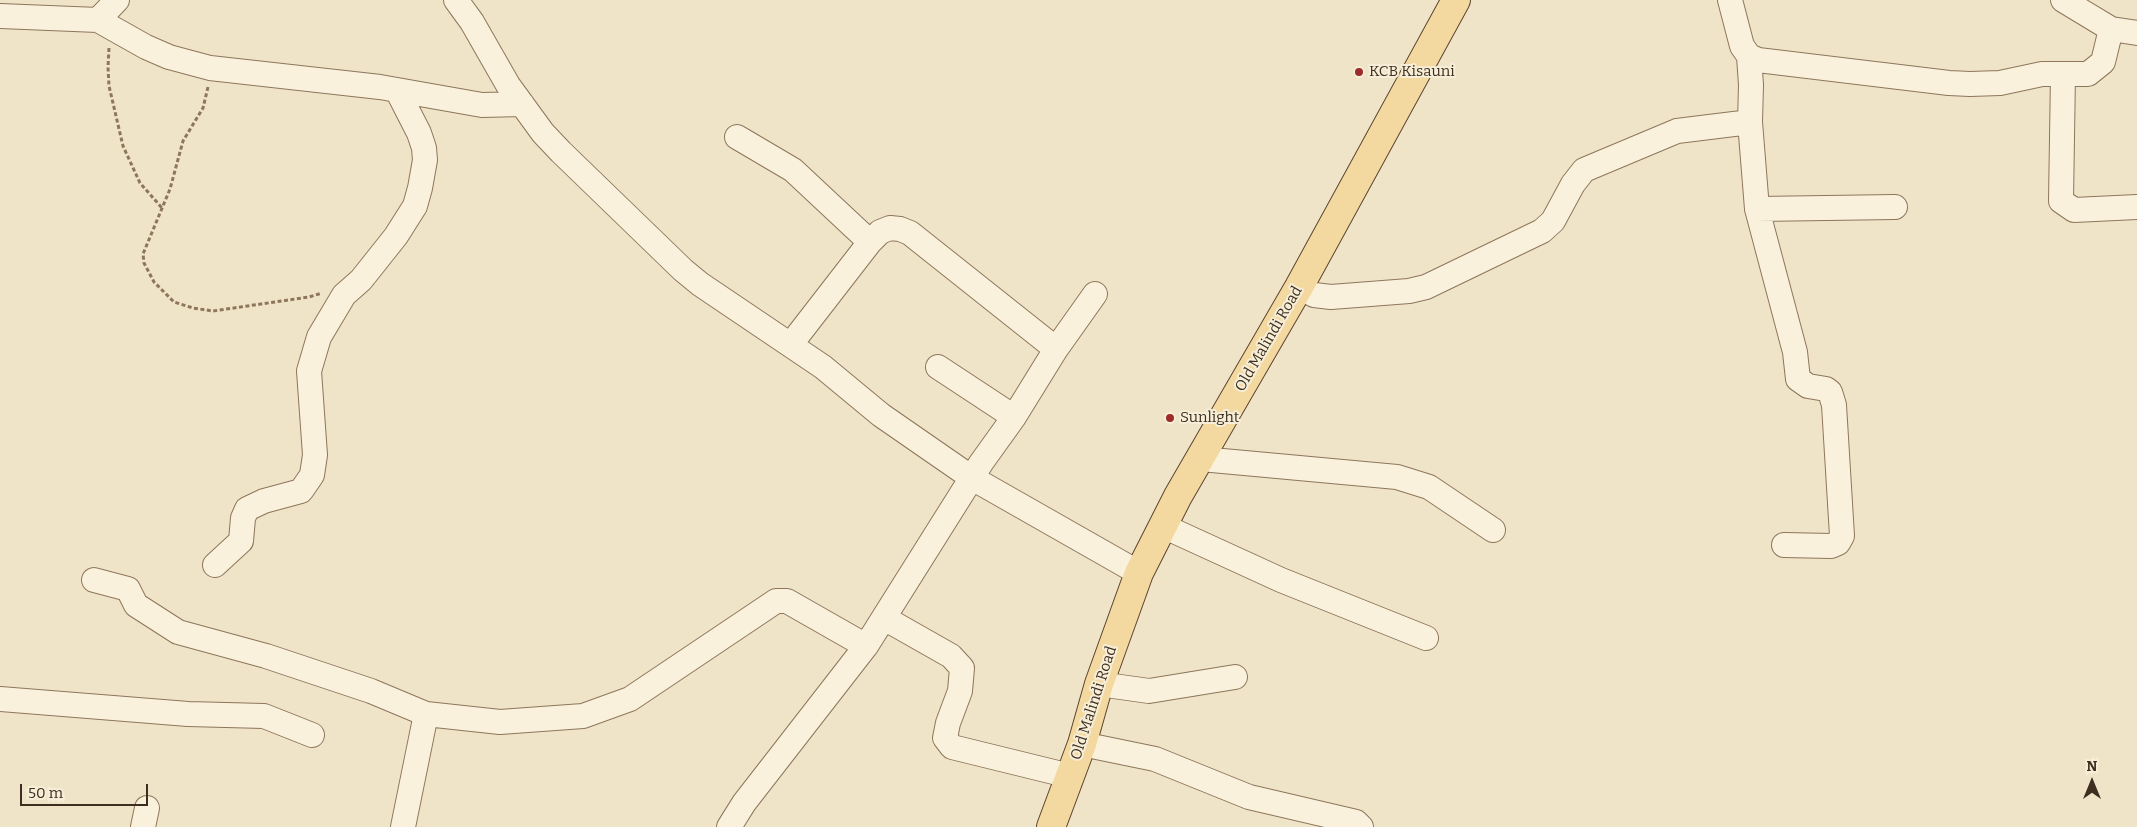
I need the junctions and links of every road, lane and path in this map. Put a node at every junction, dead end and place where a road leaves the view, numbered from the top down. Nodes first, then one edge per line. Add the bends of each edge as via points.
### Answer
1 (117, 0) edge
2 (456, 0) edge
3 (1456, 0) edge
4 (1730, 0) edge
5 (2063, 0) edge
6 (0, 16) edge
7 (106, 26) junction
8 (2111, 29) junction
9 (2137, 33) edge
10 (1749, 56) junction
11 (210, 68) junction
12 (2063, 74) junction
13 (397, 90) junction
14 (522, 104) junction
15 (1750, 122) junction
16 (737, 137) dead end
17 (2137, 206) edge
18 (1895, 207) dead end
19 (162, 209) junction
20 (1757, 209) junction
21 (870, 242) junction
22 (1300, 287) junction
23 (1095, 294) dead end
24 (344, 295) junction
25 (791, 344) junction
26 (1056, 349) junction
27 (938, 367) dead end
28 (1014, 417) junction
29 (1201, 459) junction
30 (972, 478) junction
31 (1163, 526) junction
32 (1493, 530) dead end
33 (1784, 545) dead end
34 (215, 565) dead end
35 (1139, 573) junction
36 (94, 580) dead end
37 (884, 618) junction
38 (1426, 638) dead end
39 (866, 646) junction
40 (1235, 676) dead end
41 (1099, 684) junction
42 (0, 699) edge
43 (426, 714) junction
44 (312, 735) dead end
45 (1082, 744) junction
46 (1070, 776) junction
47 (403, 827) edge
48 (729, 827) edge
49 (1051, 827) edge
50 (1361, 827) edge

1 - 7 street
2 - 14 street
3 - 22 main road, Old Malindi Road
4 - 10 street via 1742,46
5 - 8 street
6 - 7 street
7 - 11 street via 169,57
7 - 19 path via 109,86 123,146 140,183
8 - 9 street
8 - 12 street via 2103,62 2088,74
10 - 12 street via 1780,63 1970,84
10 - 15 street
11 - 13 street
11 - 19 path via 203,108 183,141
12 - 17 street via 2061,201 2074,210
13 - 14 street via 482,105
13 - 24 street via 424,148 420,188 415,206 396,236 361,280
14 - 25 street via 561,152 683,270
15 - 20 street
15 - 22 street via 1677,131 1584,170 1556,217 1542,232 1426,287 1331,297 1314,295
16 - 21 street via 793,170
18 - 20 street
19 - 24 path via 143,254 144,263 154,282 174,302 213,311 309,297 329,291
20 - 33 street via 1795,352 1798,379 1808,386 1826,389 1834,405 1842,536 1831,546
21 - 25 street
21 - 26 street via 890,228 910,233
22 - 29 main road, Old Malindi Road
23 - 26 street
24 - 34 street via 319,337 309,371 315,455 312,475 301,490 247,509 241,541
25 - 30 street via 881,415
26 - 28 street
27 - 28 street
28 - 30 street
29 - 31 main road, Old Malindi Road
29 - 32 street via 1397,477 1429,487
30 - 35 street
30 - 37 street
31 - 35 main road, Old Malindi Road
31 - 38 street via 1281,580
35 - 41 main road, Old Malindi Road
36 - 43 street via 128,590 136,605 178,632 266,656 371,691
37 - 39 street
37 - 46 street via 951,656 962,668 960,691 945,738 952,747
39 - 43 street via 787,601 776,601 630,699 583,716 500,722
39 - 48 street via 744,803
40 - 41 street via 1149,692
41 - 45 main road, Old Malindi Road
42 - 44 street via 188,714 264,716
43 - 47 street
45 - 46 main road, Old Malindi Road
45 - 50 street via 1155,759 1250,797 1356,822
46 - 49 main road, Old Malindi Road

